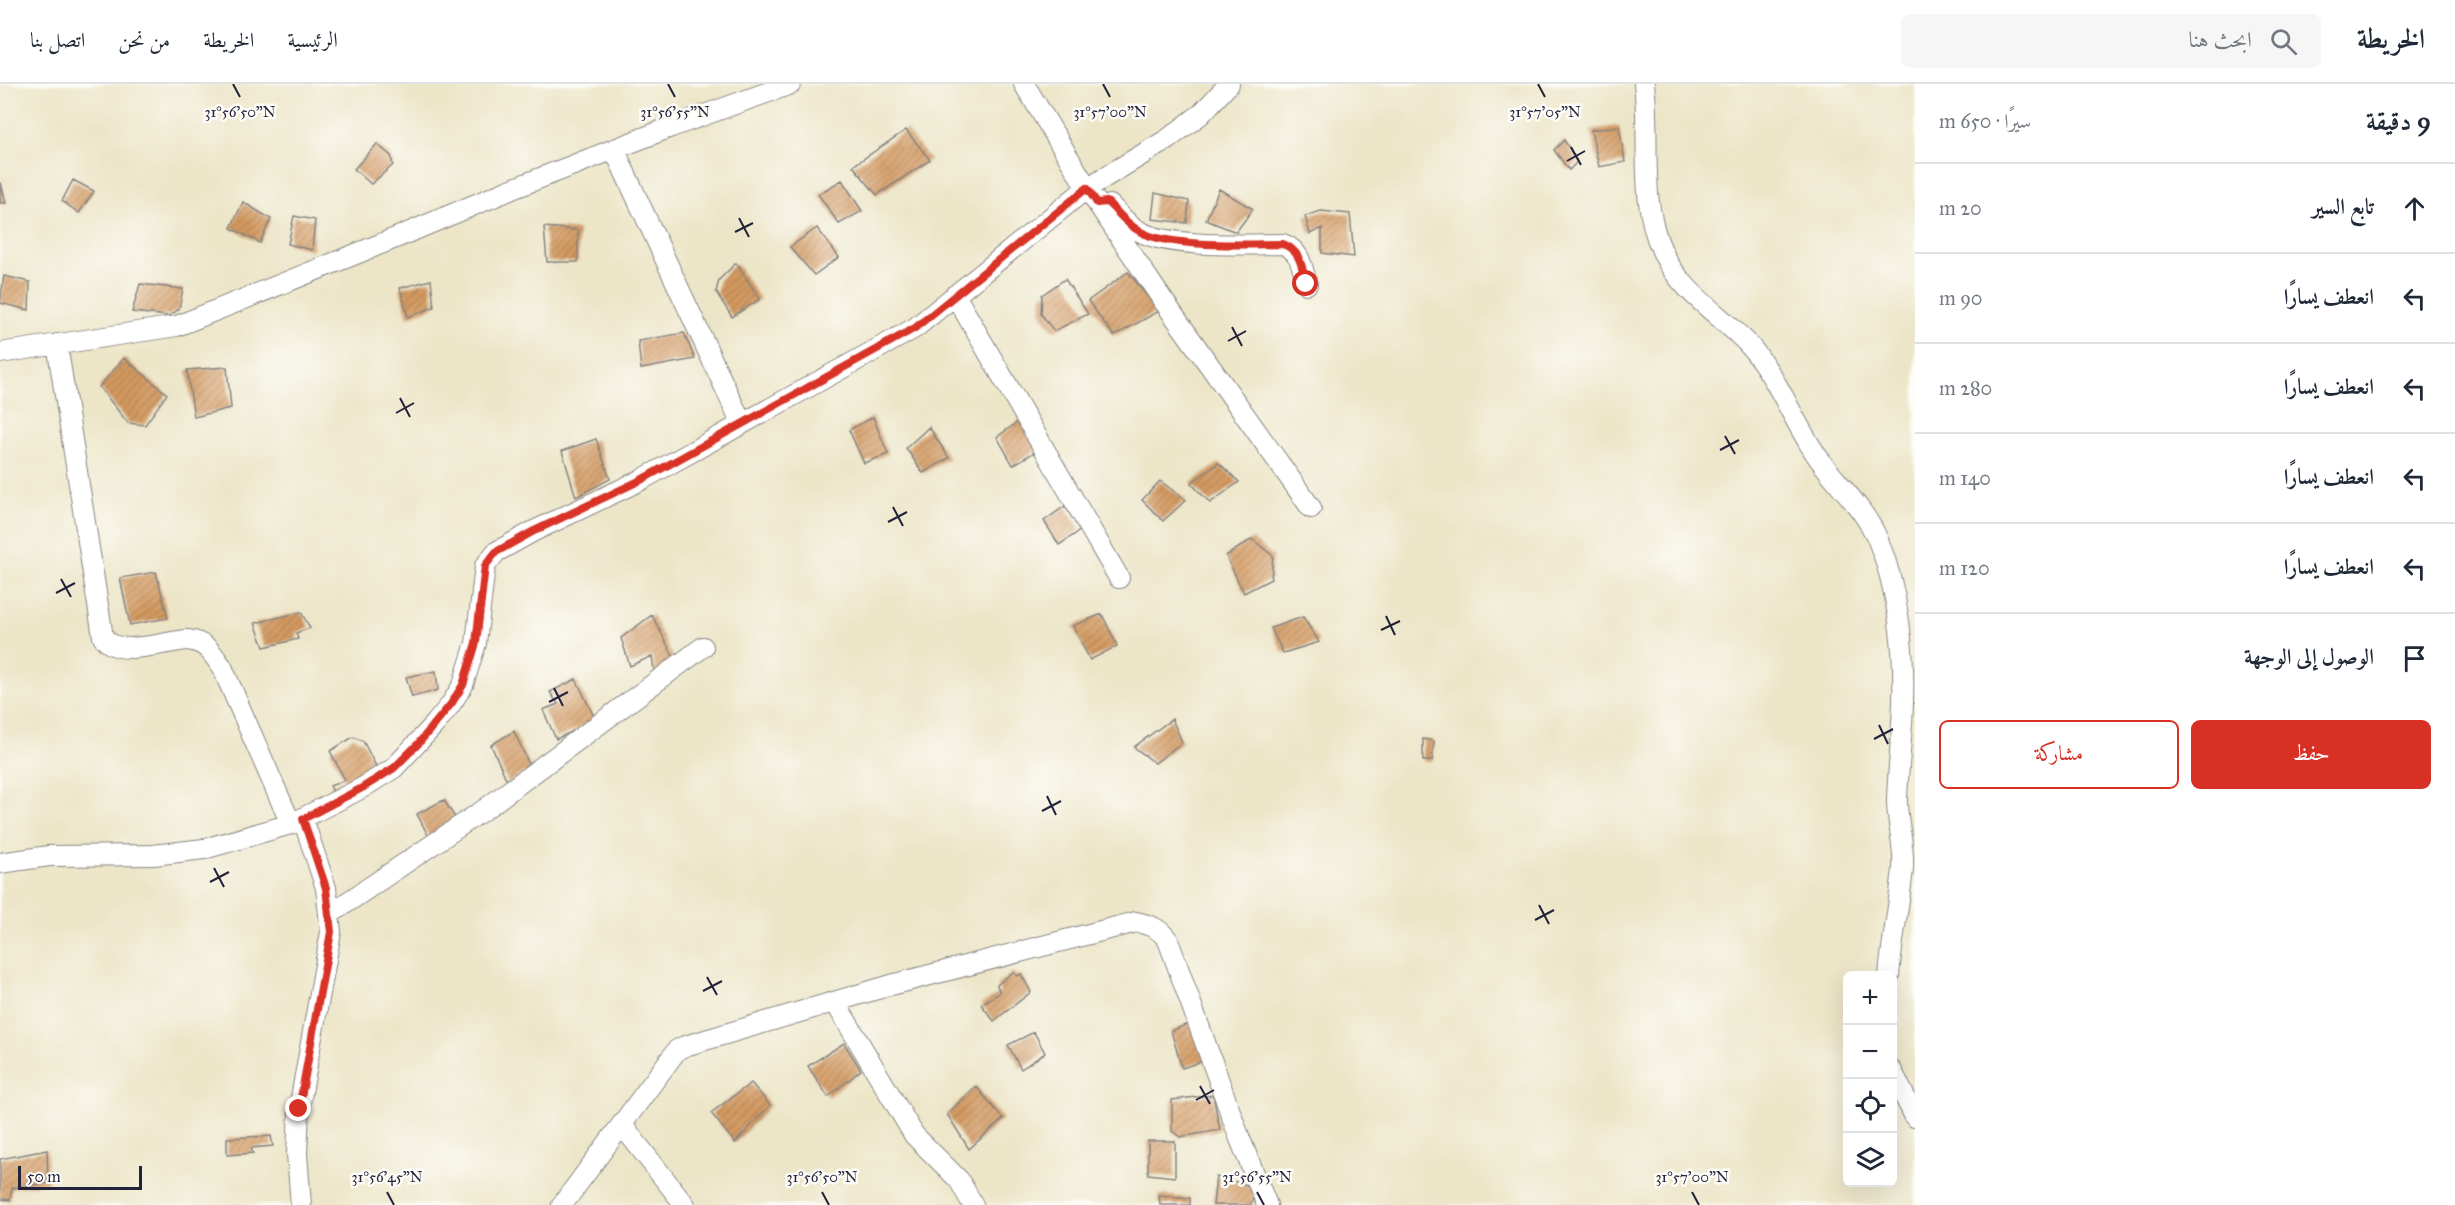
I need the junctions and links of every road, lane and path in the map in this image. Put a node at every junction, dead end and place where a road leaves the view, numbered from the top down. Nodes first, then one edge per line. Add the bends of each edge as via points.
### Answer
1 (791, 84) edge
2 (1024, 84) edge
3 (1228, 84) edge
4 (1644, 84) edge
5 (614, 149) junction
6 (1092, 195) junction
7 (1306, 284) dead end
8 (955, 295) junction
9 (57, 344) junction
10 (0, 352) edge
11 (742, 424) junction
12 (1311, 508) dead end
13 (1119, 578) dead end
14 (703, 647) dead end
15 (297, 821) junction
16 (0, 863) edge
17 (330, 914) junction
18 (1890, 971) edge
19 (835, 1002) junction
20 (1897, 1079) edge
21 (1915, 1117) edge
22 (622, 1125) junction
23 (301, 1205) edge
24 (562, 1205) edge
25 (685, 1205) edge
26 (973, 1205) edge
27 (1267, 1205) edge

1 - 5 street
2 - 6 street
3 - 6 street via 1201,114
4 - 18 street via 1648,195 1662,252 1676,275 1750,346 1814,452 1861,510 1889,570 1899,619 1903,700 1897,802 1904,866
5 - 9 street via 177,326
5 - 11 street
6 - 7 street via 1107,202 1129,225 1149,236 1197,243 1283,244 1297,253
6 - 8 street
6 - 12 street
8 - 11 street via 907,333
8 - 13 street
9 - 10 street
9 - 15 street via 103,637 120,649 188,639 210,649
11 - 15 street via 641,480 496,552 485,566 476,643 463,685 451,704 394,768
14 - 17 street via 485,809
15 - 16 street via 204,849 153,855 49,856
15 - 17 street via 326,888
17 - 23 street via 325,974 299,1109
19 - 22 street via 677,1050
19 - 26 street via 914,1135 953,1173
19 - 27 street via 1136,922 1151,925 1168,940
20 - 21 street
22 - 24 street
22 - 25 street

